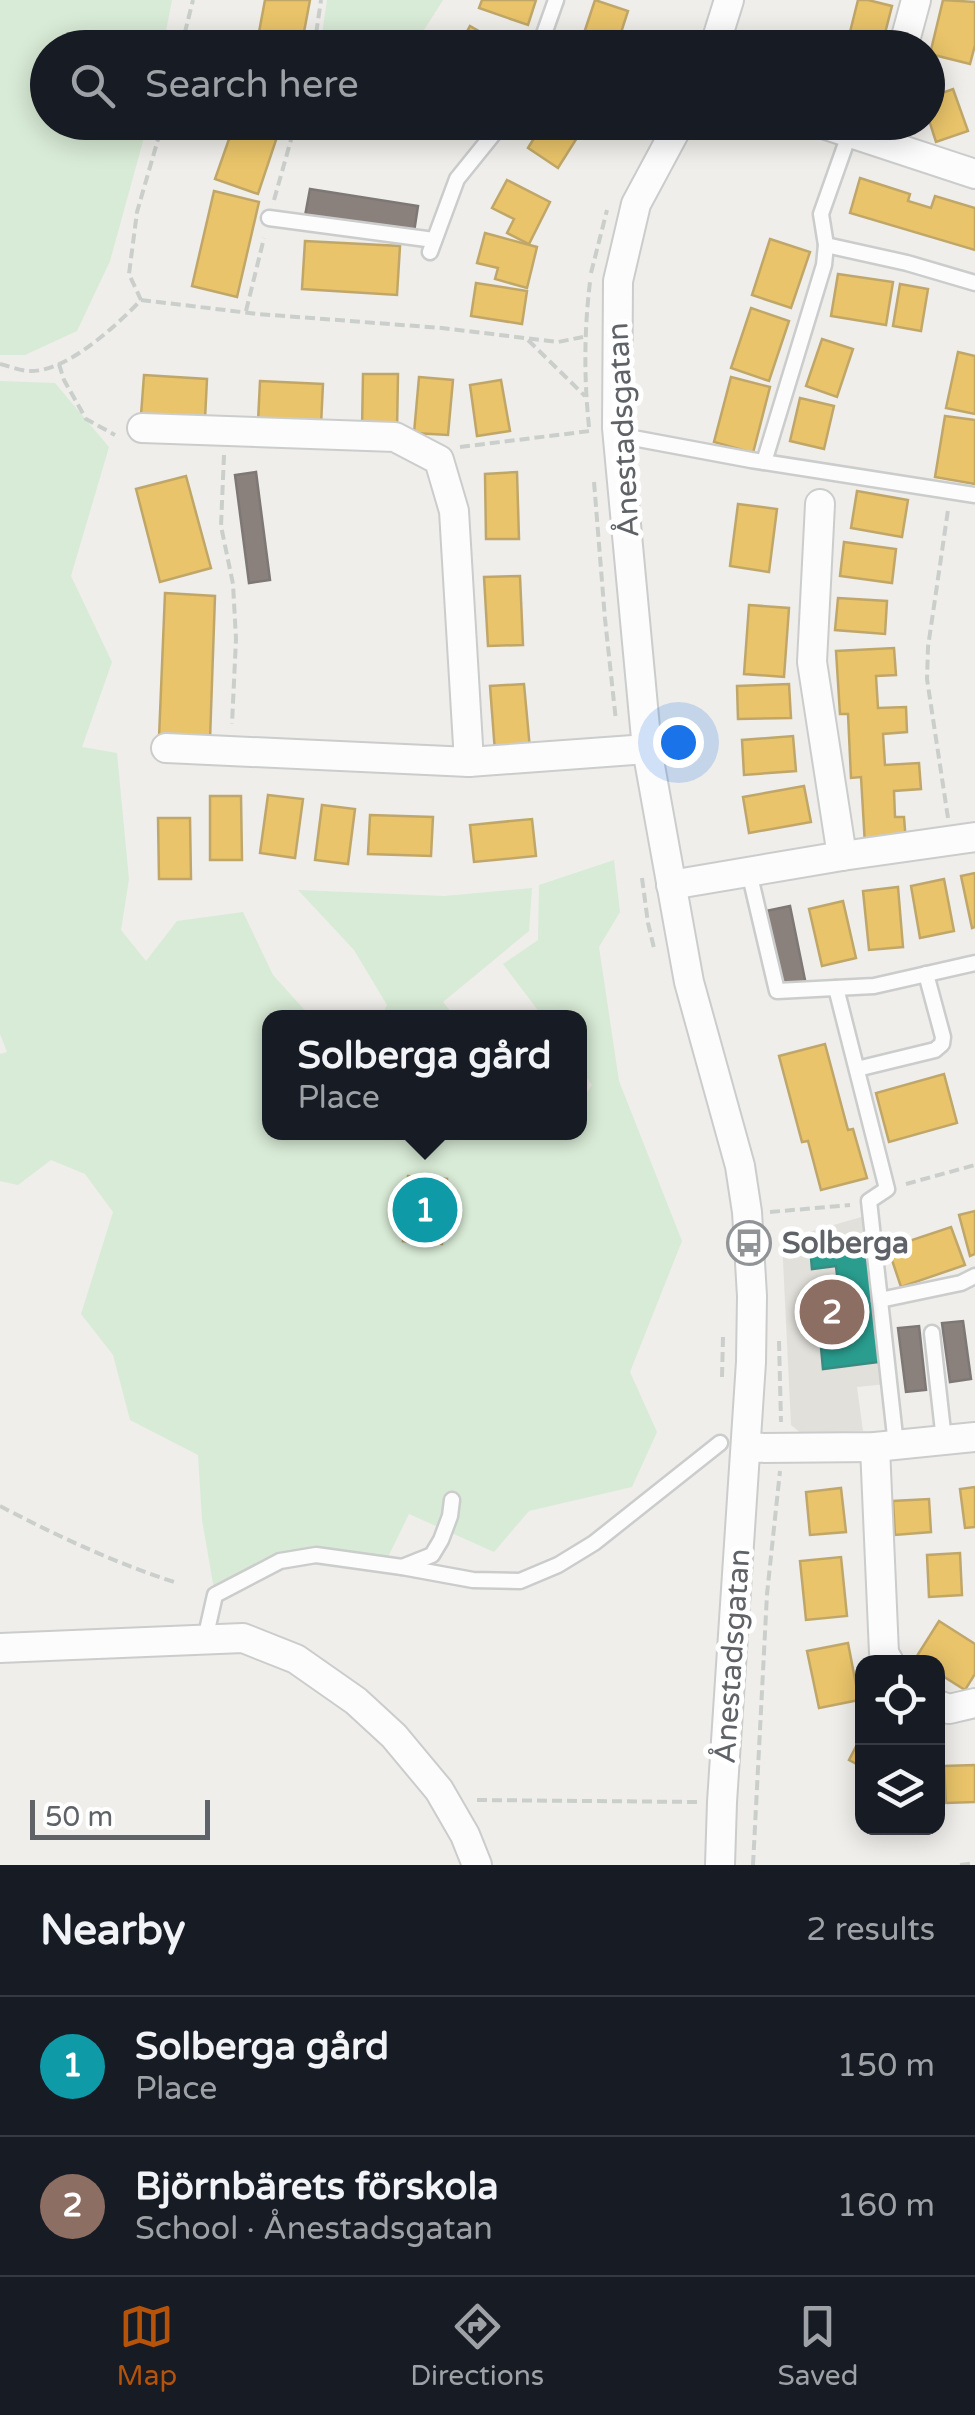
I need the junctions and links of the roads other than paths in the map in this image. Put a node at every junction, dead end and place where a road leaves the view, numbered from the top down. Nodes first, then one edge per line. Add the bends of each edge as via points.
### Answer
1 (556, 0) edge
2 (729, 0) edge
3 (916, 0) edge
4 (546, 30) edge
5 (720, 30) edge
6 (908, 30) edge
7 (489, 140) edge
8 (670, 140) edge
9 (847, 140) edge
10 (898, 140) edge
11 (975, 174) edge
12 (269, 218) dead end
13 (826, 245) junction
14 (975, 283) edge
15 (142, 428) road end
16 (617, 435) junction
17 (764, 462) junction
18 (975, 495) edge
19 (820, 504) dead end
20 (166, 748) dead end
21 (648, 749) junction
22 (468, 762) junction
23 (963, 838) edge
24 (842, 856) junction
25 (749, 872) junction
26 (671, 884) junction
27 (975, 962) edge
28 (926, 974) junction
29 (836, 988) junction
30 (857, 1069) junction
31 (975, 1276) edge
32 (880, 1300) junction
33 (932, 1333) dead end
34 (975, 1437) edge
35 (944, 1440) junction
36 (733, 1445) junction
37 (886, 1446) junction
38 (452, 1500) dead end
39 (402, 1568) junction
40 (206, 1640) junction
41 (0, 1648) edge
42 (885, 1655) edge
43 (975, 1703) edge
44 (945, 1708) edge
45 (477, 1865) edge
46 (720, 1865) edge

1 - 4 lane
2 - 5 street
3 - 6 street
7 - 12 lane via 457,179 432,246
8 - 16 street, Ånestadsgatan via 636,204 618,281
9 - 13 lane via 821,214
10 - 11 street
13 - 14 lane
13 - 17 lane
15 - 22 street via 395,437 439,460 454,510
16 - 17 lane
16 - 21 street, Ånestadsgatan
17 - 18 lane
19 - 24 street via 812,662
20 - 22 street
21 - 22 street
21 - 26 street, Ånestadsgatan
23 - 24 street
24 - 25 street
25 - 26 street
25 - 29 lane via 777,991
26 - 36 street, Ånestadsgatan via 748,1212 752,1296
27 - 28 lane
28 - 29 lane
28 - 30 lane via 942,1044
29 - 30 lane
30 - 32 lane via 887,1189 870,1201
31 - 32 lane
32 - 37 lane
33 - 35 lane
34 - 35 street
35 - 37 street
36 - 37 street
36 - 39 lane via 594,1543 520,1581
36 - 46 street, Ånestadsgatan
37 - 42 street
38 - 39 lane via 432,1555
39 - 40 lane via 316,1555 280,1561 215,1594
40 - 41 street
40 - 45 street via 243,1638 296,1659 356,1701 445,1800
43 - 44 street

